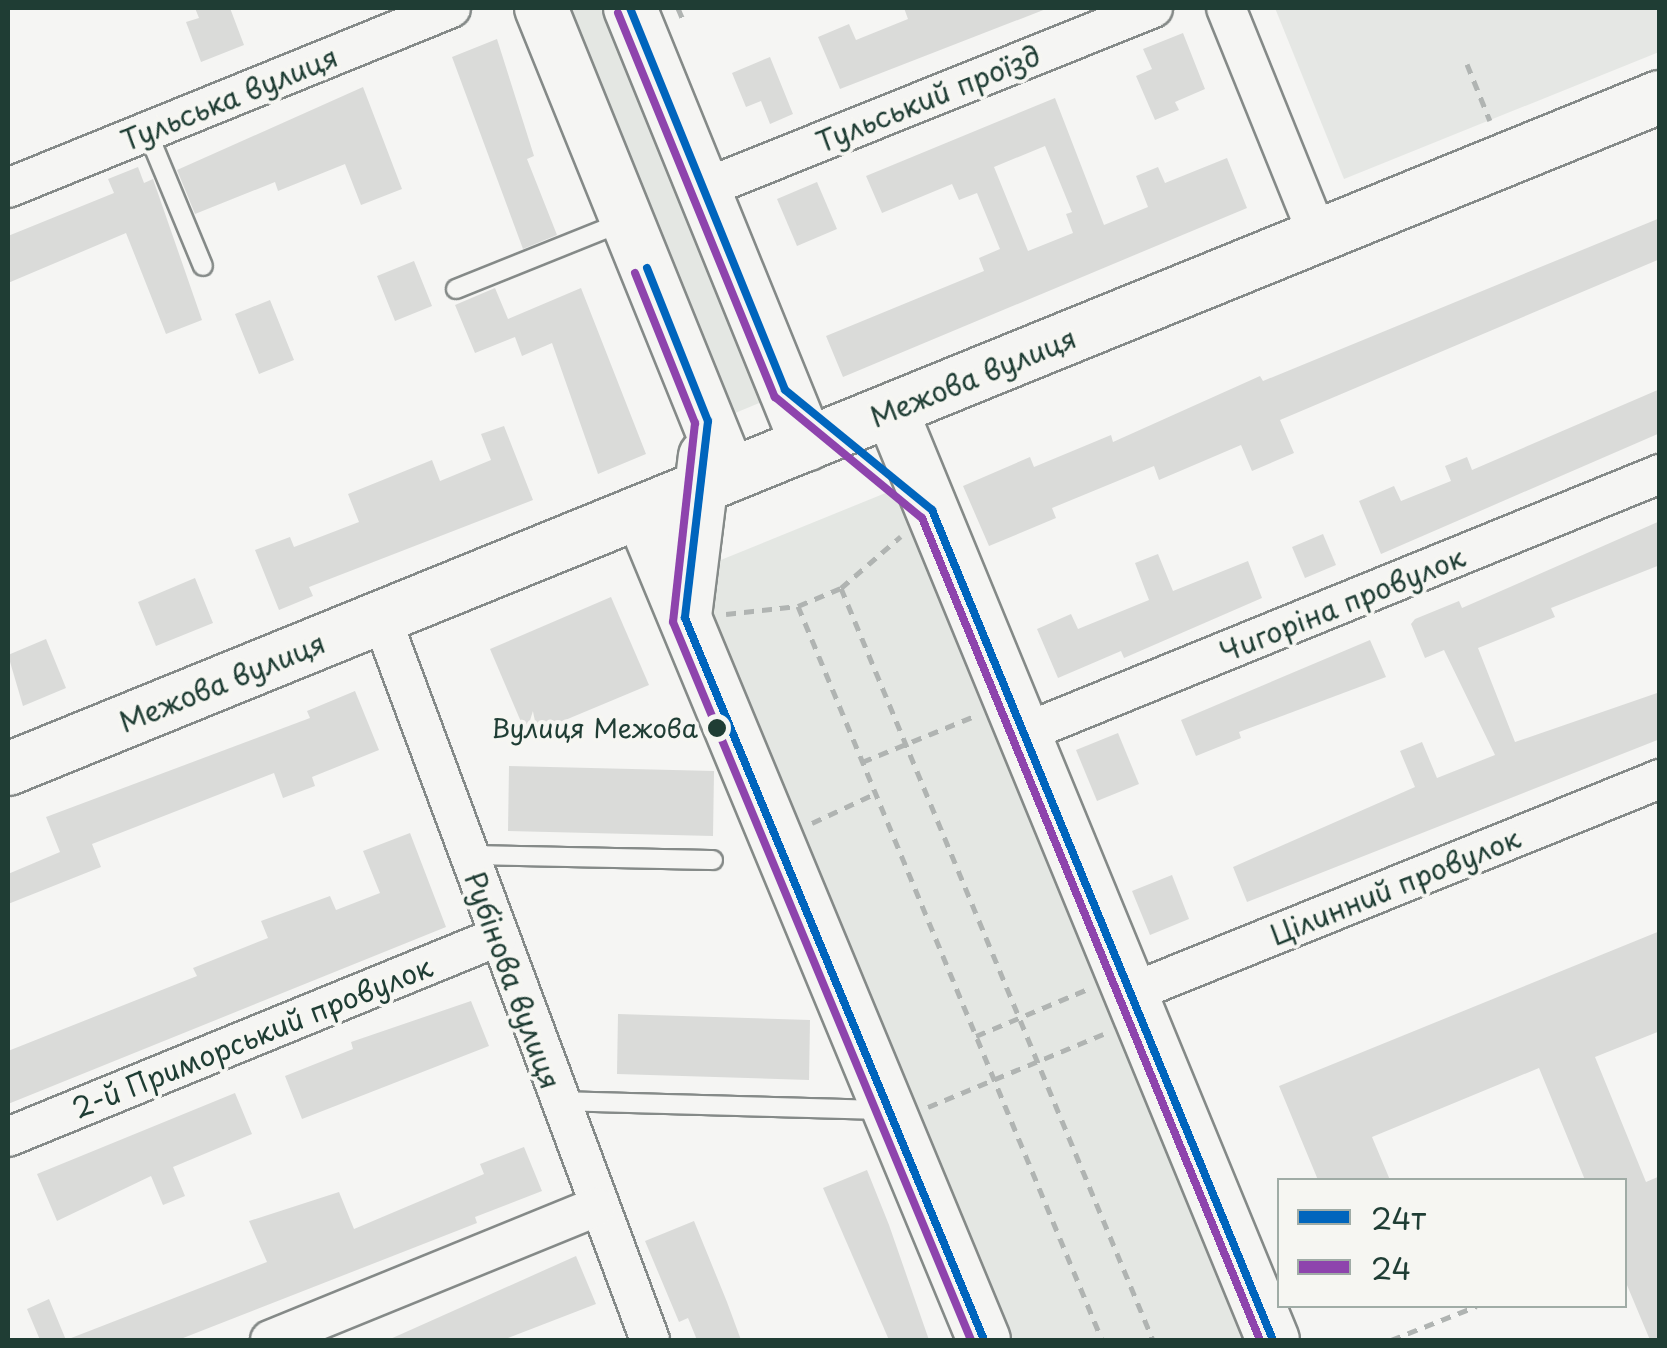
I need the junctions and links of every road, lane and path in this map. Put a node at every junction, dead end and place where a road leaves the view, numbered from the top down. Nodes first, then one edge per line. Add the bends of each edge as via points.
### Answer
1 (451, 8) edge
2 (541, 8) edge
3 (630, 8) edge
4 (1154, 8) edge
5 (1226, 8) edge
6 (1467, 64) dead end
7 (1660, 97) edge
8 (147, 131) junction
9 (1496, 137) dead end
10 (8, 188) edge
11 (703, 189) junction
12 (627, 220) junction
13 (1318, 236) junction
14 (203, 266) dead end
15 (456, 289) dead end
16 (891, 410) junction
17 (820, 438) junction
18 (1660, 474) edge
19 (716, 481) junction
20 (932, 510) junction
21 (641, 512) junction
22 (841, 588) junction
23 (798, 606) junction
24 (381, 617) junction
25 (685, 618) junction
26 (1001, 724) junction
27 (906, 744) junction
28 (862, 762) junction
29 (8, 769) edge
30 (1660, 779) edge
31 (876, 794) junction
32 (802, 827) dead end
33 (468, 855) junction
34 (713, 860) dead end
35 (497, 937) junction
36 (1131, 995) junction
37 (1019, 1018) junction
38 (976, 1036) junction
39 (1037, 1061) junction
40 (994, 1079) junction
41 (557, 1101) junction
42 (891, 1116) junction
43 (8, 1137) edge
44 (596, 1207) junction
45 (1472, 1308) edge
46 (270, 1340) edge
47 (650, 1340) edge
48 (984, 1340) edge
49 (1102, 1340) edge
50 (1152, 1340) edge
51 (1273, 1340) edge
52 (1391, 1340) edge

1 - 8 street, Тульська вулиця
2 - 12 street
3 - 11 street
4 - 11 street, Тульський проїзд
5 - 13 street
6 - 9 path
7 - 13 street, Межова вулиця
8 - 10 street, Тульська вулиця
8 - 14 lane
11 - 17 street via 785,390
12 - 15 lane
12 - 19 street via 708,420
13 - 16 street, Межова вулиця
16 - 17 street, Межова вулиця
16 - 20 street
17 - 19 street, Межова вулиця
17 - 20 street
18 - 26 street, Чигоріна провулок
19 - 21 street, Межова вулиця
19 - 25 street
20 - 22 path
20 - 26 street
21 - 24 street, Межова вулиця
21 - 25 street
22 - 23 path
22 - 27 path
23 - 25 path
23 - 28 path
24 - 29 street, Межова вулиця
24 - 33 street, Рубінова вулиця
25 - 42 street
26 - 27 path
26 - 36 street
27 - 28 path
27 - 37 path
28 - 31 path
30 - 36 street, Цілинний провулок
31 - 32 path
31 - 38 path
33 - 34 lane
33 - 35 street, Рубінова вулиця
35 - 41 street, Рубінова вулиця
35 - 43 street, 2-й Приморський провулок
36 - 37 path
36 - 39 path
36 - 51 street
37 - 38 path
37 - 39 path
38 - 40 path
39 - 40 path
39 - 50 path
40 - 42 path
40 - 49 path
41 - 42 lane
41 - 44 street, Рубінова вулиця
42 - 48 street
44 - 46 street
44 - 47 street, Рубінова вулиця
45 - 52 path

